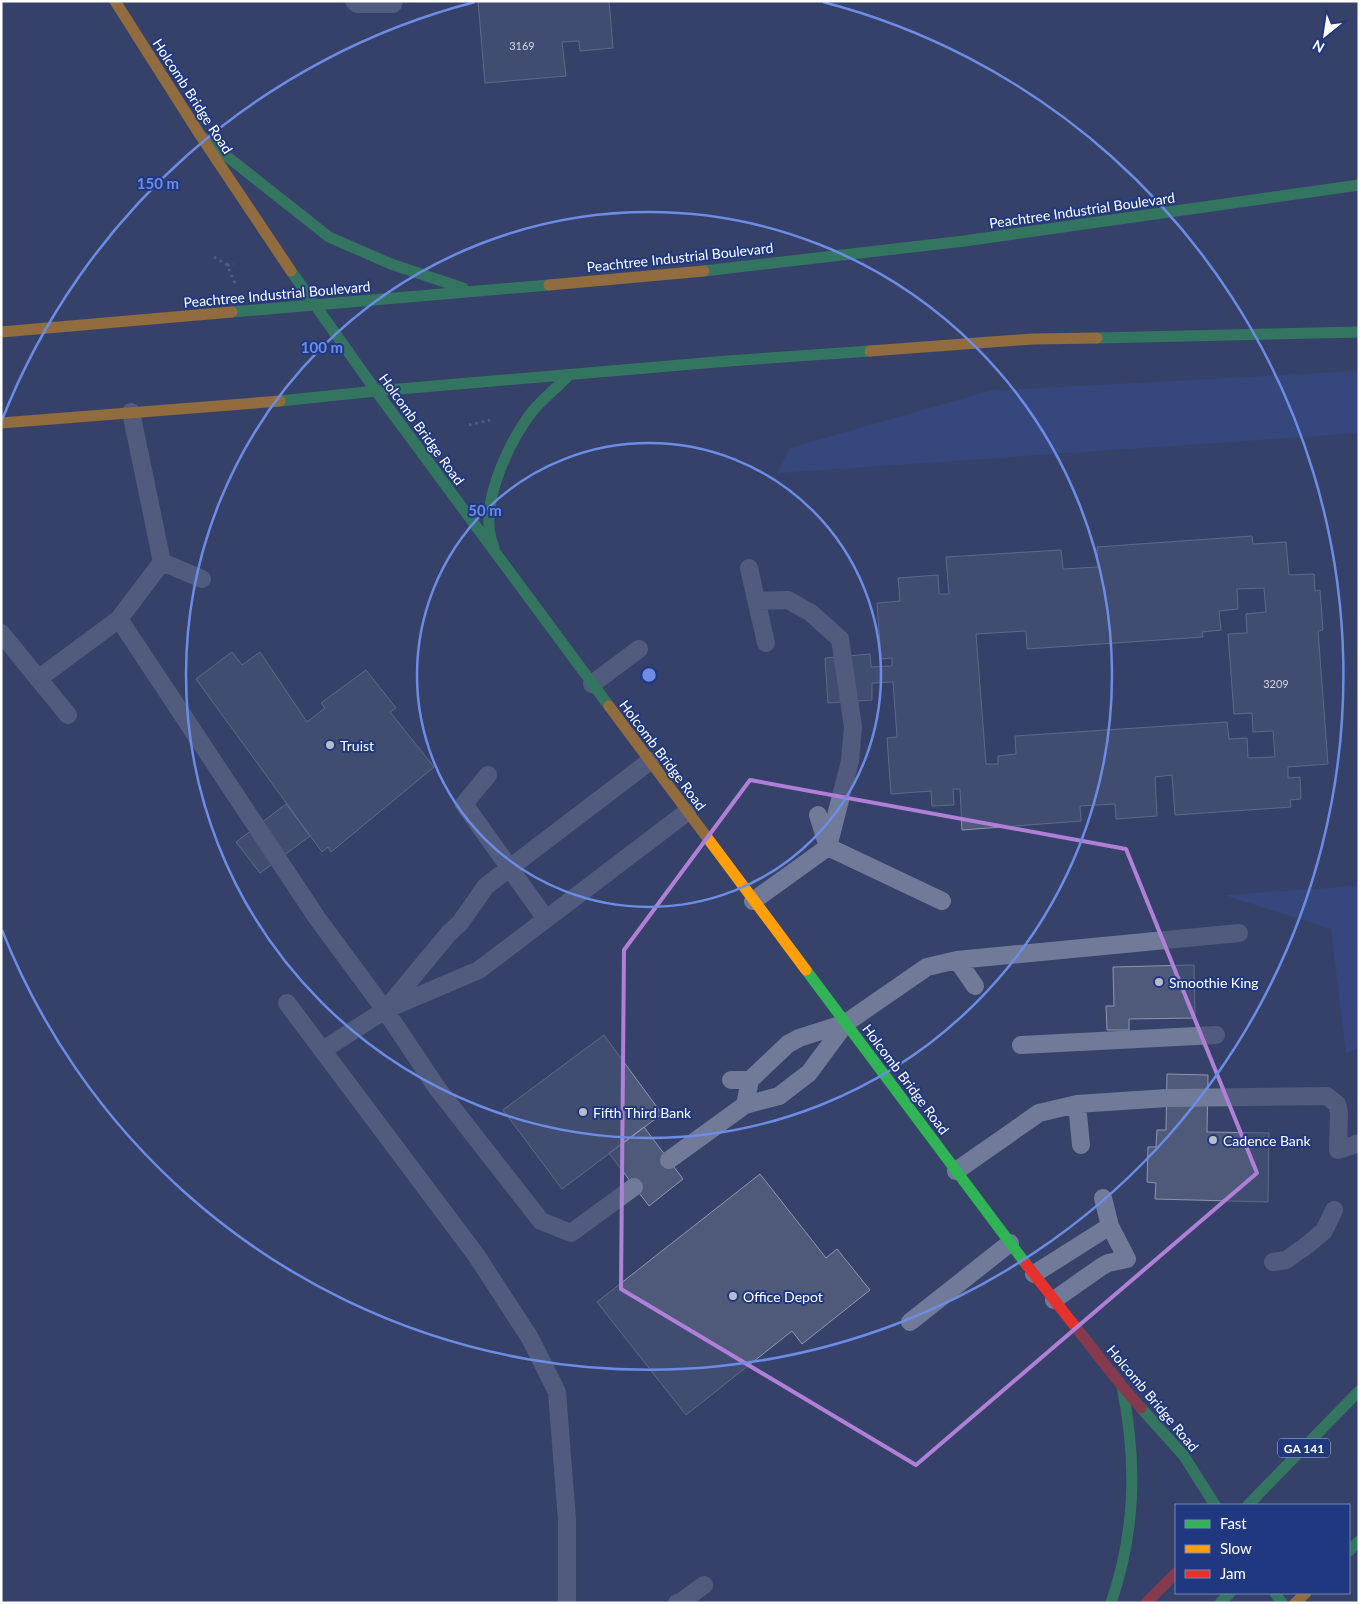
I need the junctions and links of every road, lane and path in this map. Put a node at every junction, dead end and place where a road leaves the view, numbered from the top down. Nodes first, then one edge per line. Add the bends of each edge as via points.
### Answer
1 (116, 1) edge
2 (354, 1) edge
3 (394, 1) edge
4 (200, 135) junction
5 (1359, 185) edge
6 (214, 258) dead end
7 (234, 264) dead end
8 (227, 265) junction
9 (238, 288) dead end
10 (474, 292) junction
11 (314, 306) junction
12 (1, 332) edge
13 (1359, 332) edge
14 (569, 375) junction
15 (376, 391) junction
16 (131, 412) junction
17 (490, 420) dead end
18 (1, 423) edge
19 (469, 425) dead end
20 (495, 552) junction
21 (162, 562) junction
22 (749, 568) dead end
23 (202, 579) dead end
24 (757, 601) junction
25 (118, 619) junction
26 (1, 633) edge
27 (766, 643) dead end
28 (639, 649) dead end
29 (38, 679) junction
30 (592, 684) junction
31 (68, 716) dead end
32 (650, 761) junction
33 (488, 775) dead end
34 (687, 812) junction
35 (818, 815) dead end
36 (828, 848) junction
37 (510, 869) junction
38 (753, 900) junction
39 (942, 901) dead end
40 (546, 919) junction
41 (1239, 933) dead end
42 (957, 960) junction
43 (975, 986) dead end
44 (287, 1003) dead end
45 (386, 1010) junction
46 (846, 1023) junction
47 (1216, 1035) dead end
48 (1021, 1045) dead end
49 (323, 1050) junction
50 (731, 1080) dead end
51 (750, 1080) junction
52 (745, 1104) junction
53 (1077, 1104) junction
54 (1359, 1143) edge
55 (1081, 1145) dead end
56 (669, 1160) dead end
57 (956, 1171) junction
58 (634, 1187) dead end
59 (1102, 1198) dead end
60 (1334, 1210) dead end
61 (1110, 1226) junction
62 (1010, 1243) junction
63 (1273, 1262) dead end
64 (1034, 1274) junction
65 (1054, 1300) junction
66 (910, 1322) dead end
67 (1122, 1386) junction
68 (1359, 1391) edge
69 (1214, 1504) edge
70 (1249, 1504) edge
71 (1359, 1541) edge
72 (1350, 1550) edge
73 (1175, 1574) edge
74 (704, 1584) dead end
75 (1229, 1594) edge
76 (1305, 1594) edge
77 (567, 1603) edge
78 (676, 1603) edge
79 (1111, 1603) edge
80 (1146, 1603) edge
81 (1220, 1603) edge
82 (1295, 1603) edge

1 - 4 main road, Holcomb Bridge Road
2 - 3 lane via 358,4 392,4
4 - 10 main road via 329,237 391,264
4 - 11 main road, Holcomb Bridge Road
5 - 10 main road, Peachtree Industrial Boulevard via 914,248
6 - 8 path
7 - 8 path
8 - 9 path
10 - 11 main road, Peachtree Industrial Boulevard
11 - 12 main road, Peachtree Industrial Boulevard
11 - 15 main road, Holcomb Bridge Road
13 - 14 main road via 1033,339
14 - 15 main road
14 - 20 main road via 531,413 498,472 489,526
15 - 16 main road
15 - 20 main road, Holcomb Bridge Road
16 - 18 main road
16 - 21 lane
17 - 19 path
20 - 30 main road, Holcomb Bridge Road
21 - 23 lane
21 - 25 lane
22 - 24 lane
24 - 27 lane
24 - 36 lane via 788,600 811,614 840,639 853,727 850,761
25 - 29 lane
25 - 45 lane via 317,918
26 - 29 lane
28 - 30 lane
29 - 31 lane
30 - 32 main road, Holcomb Bridge Road
32 - 34 main road, Holcomb Bridge Road
32 - 37 lane
33 - 37 lane via 464,804
34 - 38 main road, Holcomb Bridge Road
34 - 40 lane
35 - 36 lane
36 - 38 lane
36 - 39 lane
37 - 40 lane
37 - 45 lane via 486,886 460,923
38 - 46 main road, Holcomb Bridge Road
40 - 45 lane via 479,970
41 - 42 lane
42 - 43 lane
42 - 46 lane via 927,968
44 - 49 lane
45 - 49 lane
45 - 58 lane via 437,1088 541,1221 571,1233
46 - 51 lane via 788,1044
46 - 52 lane via 809,1073 779,1096
46 - 57 main road, Holcomb Bridge Road
47 - 48 lane
49 - 77 lane via 476,1255 530,1338 557,1392 567,1520
50 - 51 lane
51 - 52 lane
52 - 56 lane
53 - 54 lane via 1167,1098 1327,1096 1337,1104 1339,1113 1338,1150
53 - 55 lane
53 - 57 lane via 1039,1113
57 - 62 main road, Holcomb Bridge Road
59 - 61 lane
60 - 63 lane via 1324,1230 1306,1246 1286,1260
61 - 64 lane
61 - 65 lane via 1127,1259 1101,1267
62 - 64 main road, Holcomb Bridge Road
62 - 66 lane
64 - 65 main road, Holcomb Bridge Road
65 - 67 main road, Holcomb Bridge Road
67 - 69 main road, Holcomb Bridge Road via 1184,1456
67 - 79 main road via 1132,1474 1129,1526
68 - 70 main road, GA 141
71 - 72 main road
73 - 80 main road
74 - 78 lane
75 - 81 main road
76 - 82 main road

